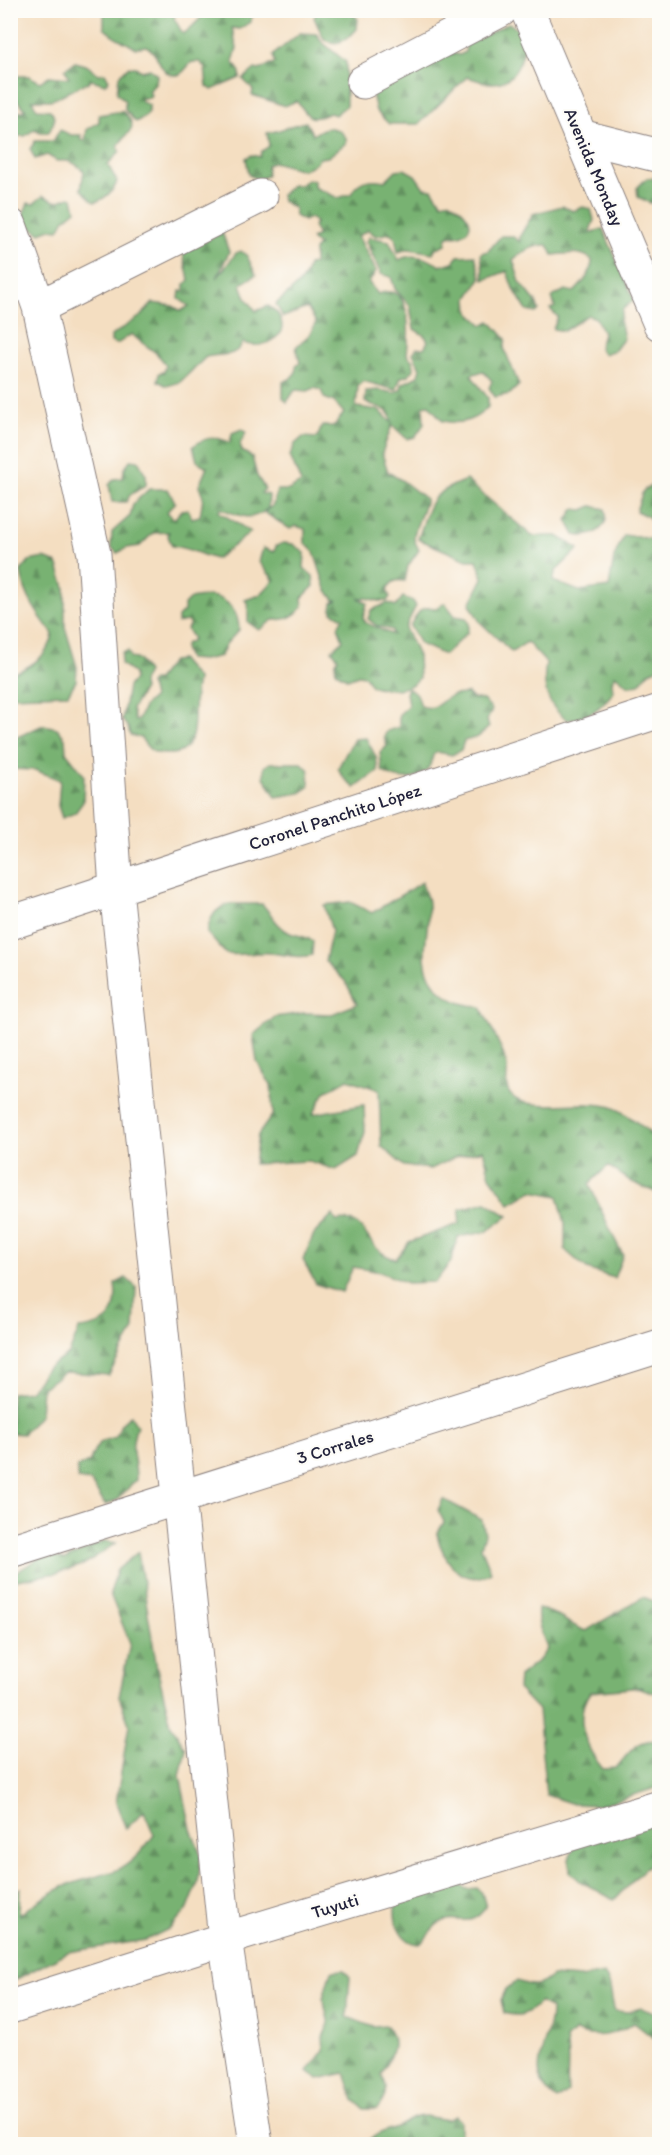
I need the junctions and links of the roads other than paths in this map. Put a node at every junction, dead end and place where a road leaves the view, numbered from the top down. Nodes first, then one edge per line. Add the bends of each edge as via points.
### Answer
1 (501, 10) edge
2 (527, 10) edge
3 (363, 82) dead end
4 (580, 135) junction
5 (660, 156) edge
6 (261, 195) dead end
7 (10, 225) edge
8 (39, 307) junction
9 (660, 324) edge
10 (660, 711) edge
11 (116, 889) junction
12 (10, 923) edge
13 (660, 1346) edge
14 (180, 1496) junction
15 (10, 1551) edge
16 (660, 1807) edge
17 (225, 1939) junction
18 (10, 2007) edge
19 (256, 2145) edge

1 - 3 street
2 - 4 street, Avenida Monday
4 - 5 street
4 - 9 street, Avenida Monday
6 - 8 street
7 - 8 street
8 - 11 street via 94,554
10 - 11 street, Coronel Panchito López
11 - 12 street, Coronel Panchito López
11 - 14 street
13 - 14 street, 3 Corrales
14 - 15 street, 3 Corrales
14 - 17 street
16 - 17 street, Tuyuti
17 - 18 street, Tuyuti
17 - 19 street

